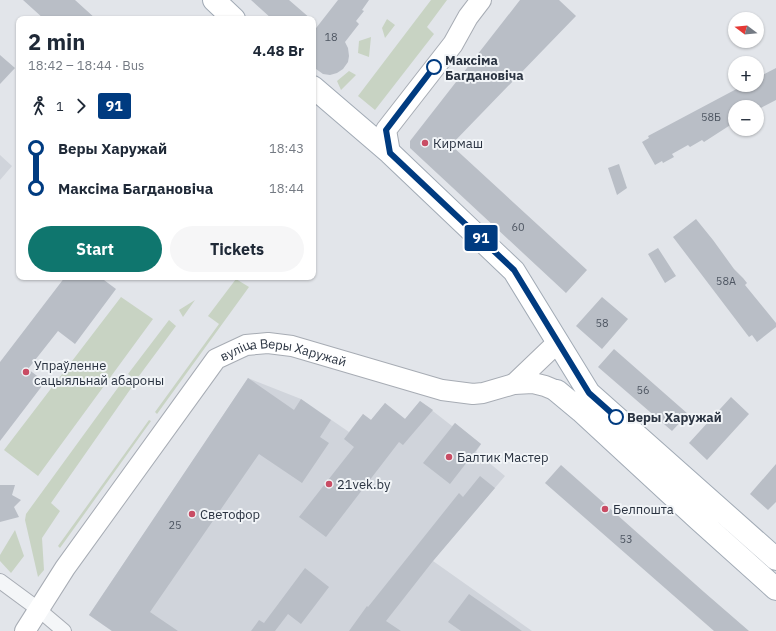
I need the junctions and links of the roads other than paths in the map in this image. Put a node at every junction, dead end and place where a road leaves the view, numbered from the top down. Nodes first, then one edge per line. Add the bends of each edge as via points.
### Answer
1 (214, 0) edge
2 (481, 0) edge
3 (231, 16) edge
4 (468, 17) junction
5 (316, 90) edge
6 (362, 128) junction
7 (390, 153) junction
8 (558, 342) junction
9 (514, 384) junction
10 (557, 391) joint
11 (776, 559) edge
12 (0, 581) edge
13 (776, 588) edge
14 (38, 609) junction
15 (25, 631) edge
16 (64, 631) edge

1 - 3 main road
2 - 4 main road
4 - 6 main road via 446,40 386,117 378,124
4 - 7 main road via 452,44 386,130
5 - 6 main road
6 - 7 main road
7 - 8 main road via 514,270
8 - 9 main road
8 - 11 main road via 589,393
9 - 10 main road, вуліца Веры Харужай via 532,383
9 - 14 main road, вуліца Веры Харужай via 473,394 442,390 292,346 268,343 246,345 216,359
10 - 13 main road
12 - 14 street
14 - 15 main road, вуліца Веры Харужай
14 - 16 street

